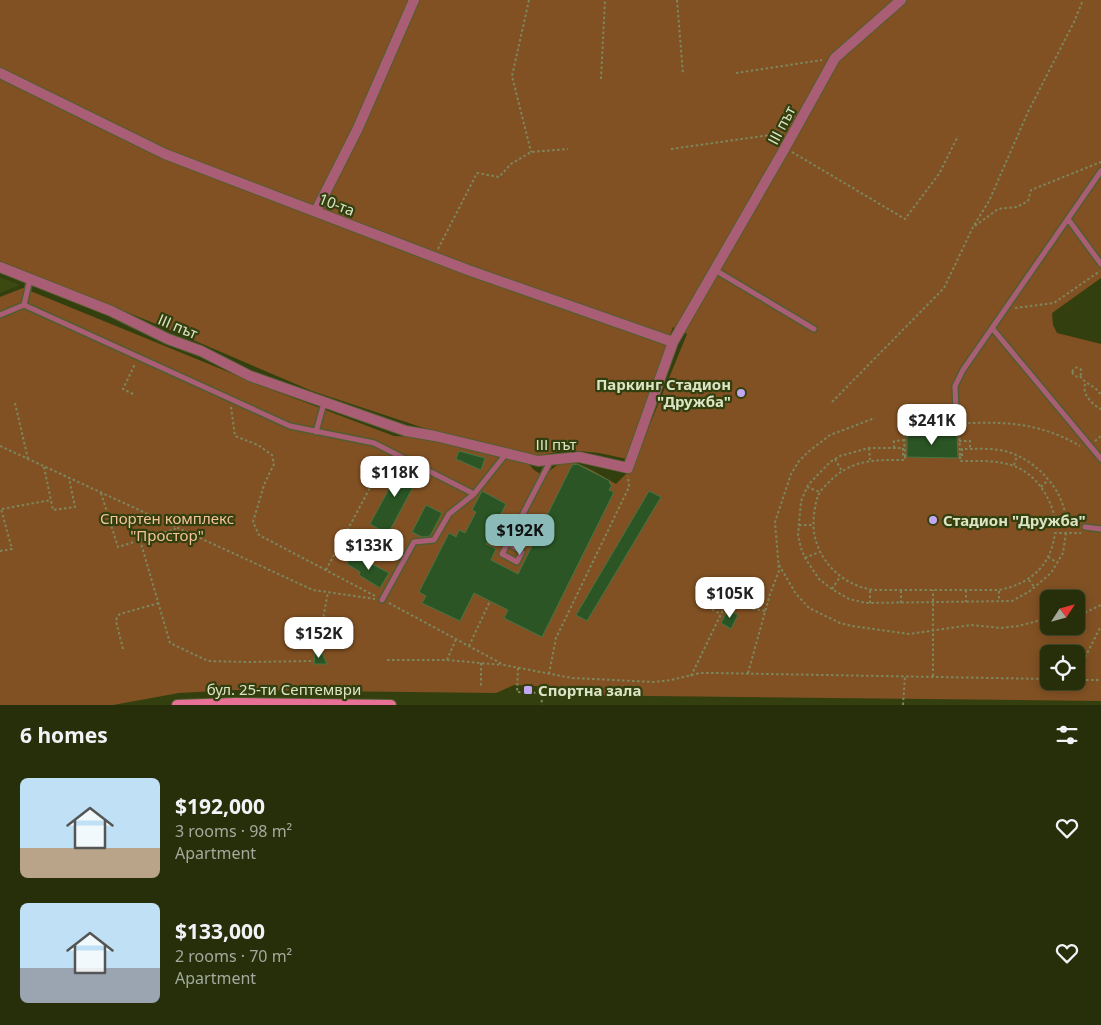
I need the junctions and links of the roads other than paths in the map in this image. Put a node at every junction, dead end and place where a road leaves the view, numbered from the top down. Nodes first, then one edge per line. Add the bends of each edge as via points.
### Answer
1 (414, 0) edge
2 (901, 0) edge
3 (0, 73) edge
4 (1101, 172) edge
5 (316, 211) junction
6 (1068, 218) junction
7 (1101, 264) edge
8 (0, 266) edge
9 (715, 270) junction
10 (30, 279) junction
11 (24, 305) junction
12 (0, 315) edge
13 (992, 328) junction
14 (814, 329) dead end
15 (673, 342) junction
16 (324, 402) junction
17 (954, 412) dead end
18 (316, 432) junction
19 (506, 454) junction
20 (1101, 459) edge
21 (551, 460) junction
22 (474, 494) junction
23 (1085, 527) dead end
24 (1101, 529) edge
25 (508, 543) dead end
26 (382, 600) road end
27 (177, 705) edge
28 (390, 705) edge

1 - 5 street via 358,128
2 - 9 street, ІІІ път via 835,58
3 - 5 street, 10-та via 165,154
4 - 6 lane
5 - 15 street, 10-та via 434,257
6 - 7 lane
6 - 13 lane
8 - 10 street, ІІІ път
9 - 14 lane
9 - 15 street, ІІІ път
10 - 11 lane
10 - 16 street, ІІІ път via 110,311 250,376
11 - 12 lane
11 - 18 lane via 290,426
13 - 17 lane via 955,386
13 - 20 lane
15 - 21 street, ІІІ път via 628,468 579,457
16 - 18 lane
16 - 19 street, ІІІ път via 406,431
18 - 22 lane via 374,442
19 - 21 street, ІІІ път via 538,461
19 - 22 lane
21 - 25 lane
22 - 26 lane via 449,514 434,540 414,542
23 - 24 lane
27 - 28 main road, бул. 25-ти Септември

